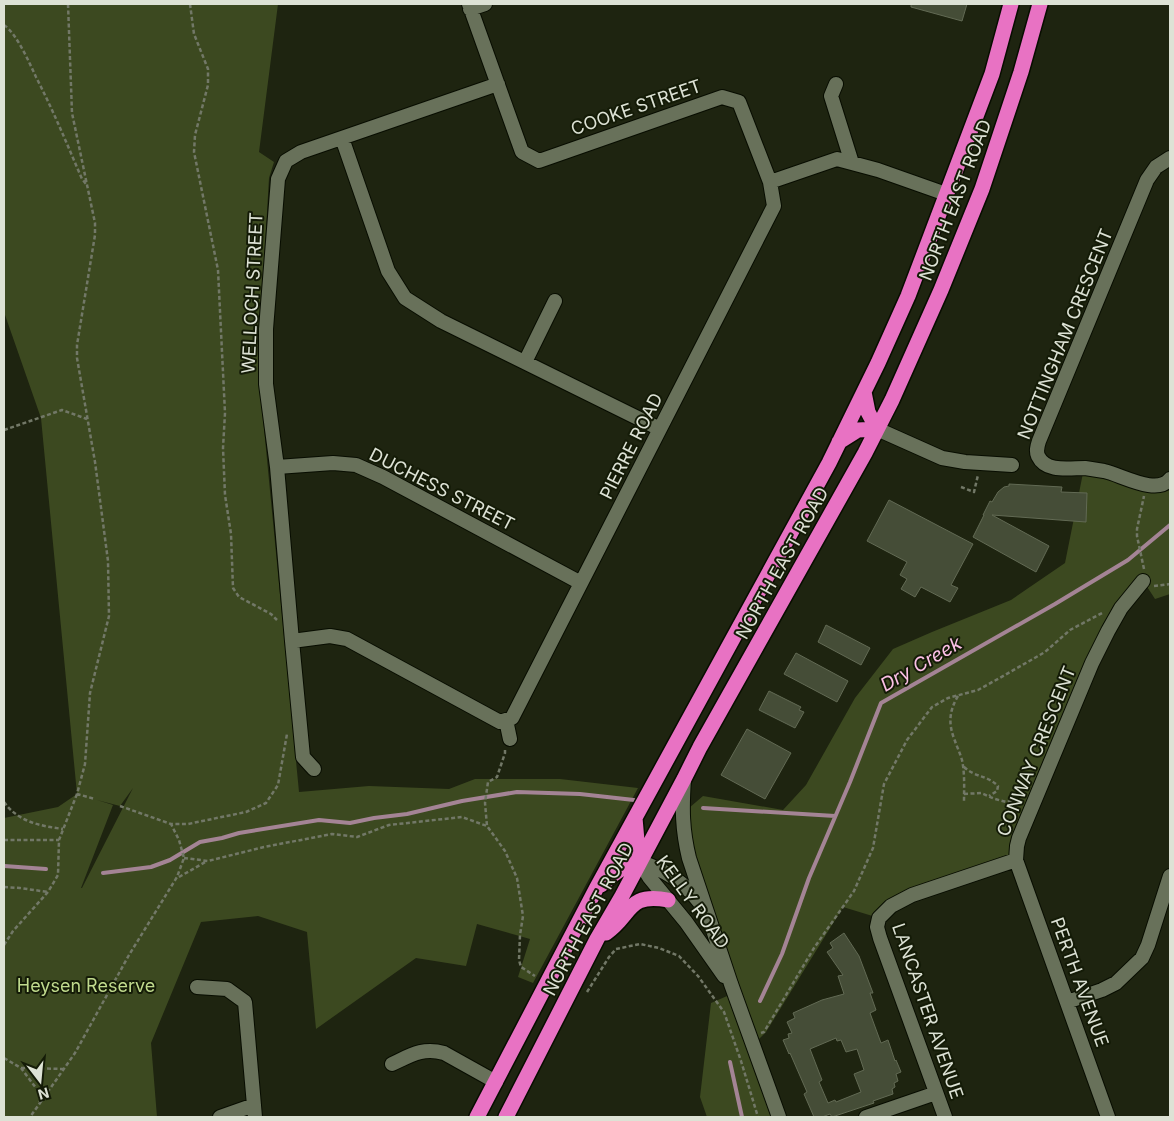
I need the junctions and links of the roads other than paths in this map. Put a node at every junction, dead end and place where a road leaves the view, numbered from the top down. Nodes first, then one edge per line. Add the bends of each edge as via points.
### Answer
1 (485, 4) edge
2 (1011, 4) edge
3 (1040, 4) edge
4 (470, 6) edge
5 (498, 84) junction
6 (836, 84) dead end
7 (342, 138) junction
8 (1170, 158) edge
9 (852, 163) junction
10 (770, 182) junction
11 (946, 194) junction
12 (555, 300) dead end
13 (525, 362) junction
14 (864, 392) junction
15 (660, 428) junction
16 (877, 429) junction
17 (839, 442) junction
18 (1012, 465) dead end
19 (277, 467) junction
20 (1170, 479) edge
21 (1144, 578) road end
22 (581, 583) junction
23 (292, 641) junction
24 (506, 720) junction
25 (510, 738) road end
26 (314, 768) dead end
27 (684, 779) junction
28 (635, 818) junction
29 (1016, 860) junction
30 (640, 862) junction
31 (1170, 876) edge
32 (596, 889) junction
33 (668, 900) junction
34 (708, 916) junction
35 (879, 918) joint
36 (597, 939) junction
37 (731, 984) junction
38 (197, 987) dead end
39 (1067, 1002) junction
40 (392, 1064) dead end
41 (496, 1082) junction
42 (936, 1093) junction
43 (254, 1111) edge
44 (220, 1117) edge
45 (477, 1117) edge
46 (506, 1117) edge
47 (779, 1117) edge
48 (866, 1117) edge
49 (945, 1117) edge
50 (1108, 1117) edge

1 - 4 street
2 - 11 highway, NORTH EAST ROAD via 992,74
3 - 16 highway, NORTH EAST ROAD via 982,188 941,290
4 - 5 street, COOKE STREET
5 - 7 street, WELLOCH STREET
5 - 10 street, COOKE STREET via 522,152 539,161 722,97 739,102
6 - 9 street via 831,96
7 - 13 street via 388,271 405,298
7 - 19 street, WELLOCH STREET via 301,152 286,161 278,179 266,329 266,384
8 - 20 street, NOTTINGHAM CRESCENT via 1156,167 1147,180 1037,449 1043,464 1048,467 1104,471 1147,485 1161,486
9 - 10 street via 836,158
9 - 11 street
10 - 15 street, PIERRE ROAD via 774,206
11 - 14 highway, NORTH EAST ROAD via 908,296
12 - 13 street
13 - 15 street
14 - 16 highway via 868,412
14 - 17 highway, NORTH EAST ROAD
15 - 22 street, PIERRE ROAD
16 - 17 highway via 858,430
16 - 18 street via 942,458
16 - 27 highway, NORTH EAST ROAD
17 - 28 highway, NORTH EAST ROAD
19 - 22 street, DUCHESS STREET via 333,462 356,465
19 - 23 street, WELLOCH STREET
21 - 29 street, CONWAY CRESCENT via 1121,608 1092,663 1019,838
22 - 24 street, PIERRE ROAD via 512,718
23 - 24 street via 330,636 347,639 500,722
23 - 26 street, WELLOCH STREET via 303,757
24 - 25 street
27 - 30 highway, NORTH EAST ROAD
27 - 34 street, KELLY ROAD via 684,841
28 - 30 highway
28 - 32 highway, NORTH EAST ROAD
29 - 35 street, CONWAY CRESCENT via 912,895 888,908
29 - 39 street, PERTH AVENUE
30 - 32 highway via 622,868
30 - 33 street, KELLY ROAD
30 - 34 street, KELLY ROAD via 654,866 678,881 691,892
30 - 36 highway, NORTH EAST ROAD
31 - 39 street via 1142,958 1116,983
32 - 41 highway, NORTH EAST ROAD
33 - 36 highway via 655,898 637,902 612,929
33 - 37 street, KELLY ROAD
34 - 37 street, KELLY ROAD
35 - 42 street, LANCASTER AVENUE via 880,938
36 - 46 highway, NORTH EAST ROAD
37 - 47 street, KELLY ROAD
38 - 43 street via 227,989 245,1002
39 - 50 street, PERTH AVENUE
40 - 41 street via 416,1053 435,1050
41 - 45 highway, NORTH EAST ROAD
42 - 48 street
42 - 49 street, LANCASTER AVENUE
43 - 44 street

